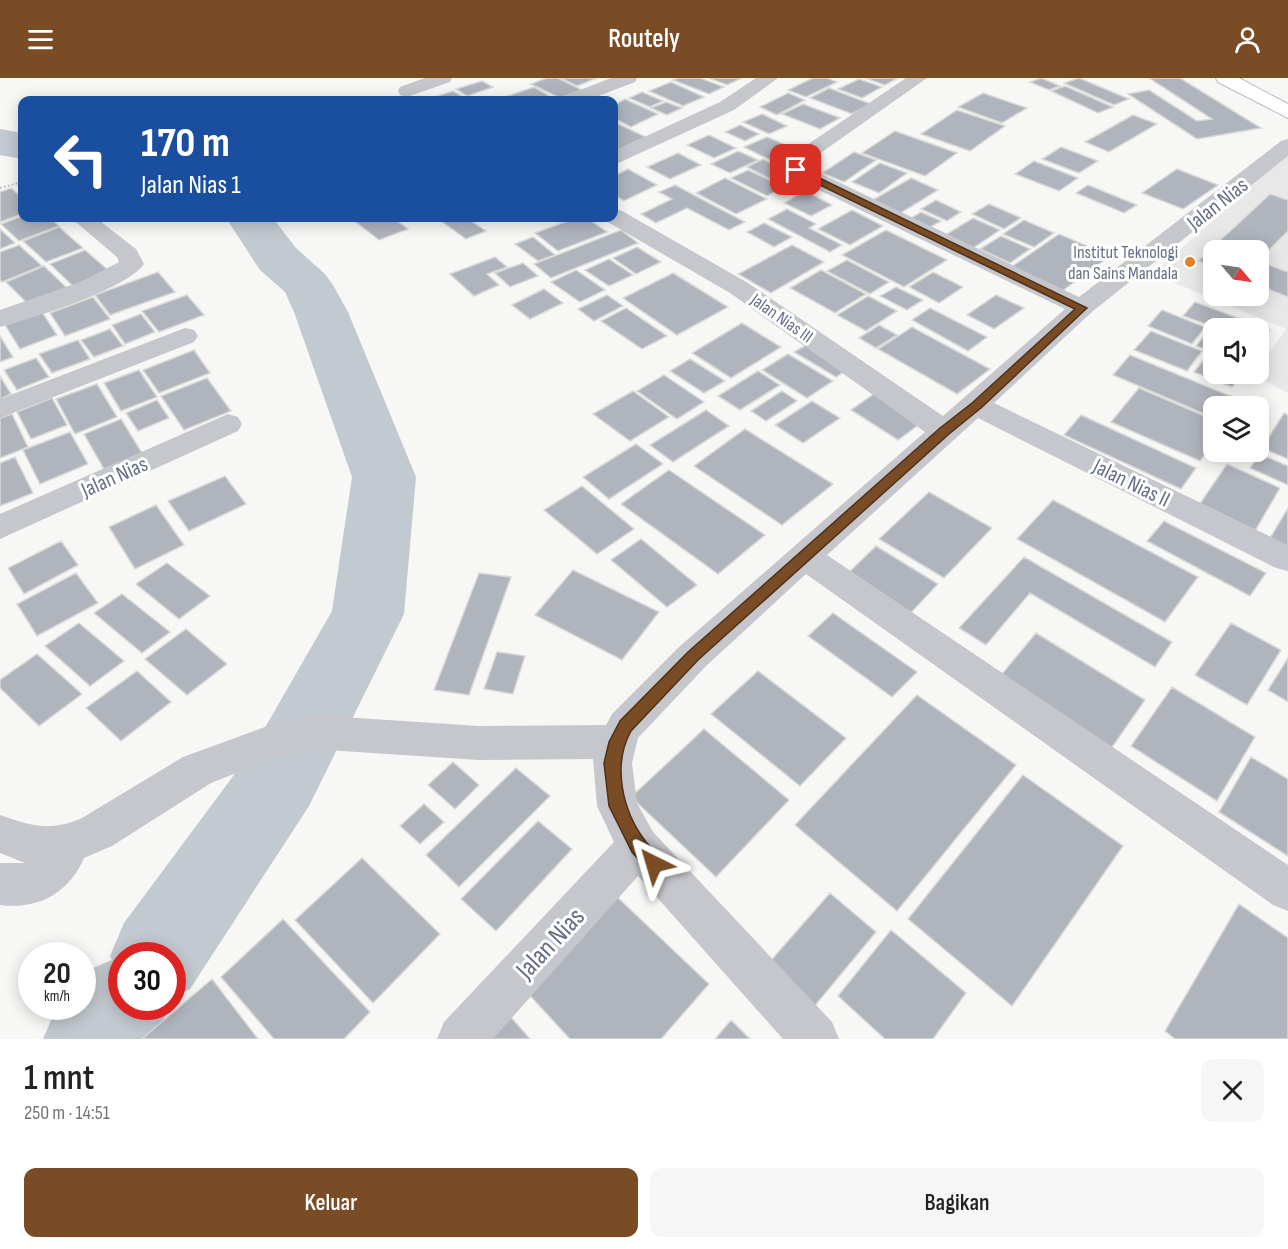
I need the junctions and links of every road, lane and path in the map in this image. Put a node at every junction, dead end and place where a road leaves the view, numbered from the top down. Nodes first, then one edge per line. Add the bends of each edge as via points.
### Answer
1 (443, 78) edge
2 (628, 78) edge
3 (769, 78) edge
4 (918, 78) edge
5 (1225, 78) edge
6 (407, 91) dead end
7 (582, 96) edge
8 (1288, 112) edge
9 (1288, 145) edge
10 (618, 157) edge
11 (18, 183) edge
12 (0, 188) edge
13 (618, 218) edge
14 (87, 222) edge
15 (1082, 308) junction
16 (5, 309) edge
17 (185, 336) dead end
18 (976, 406) junction
19 (0, 409) edge
20 (228, 424) dead end
21 (944, 431) junction
22 (0, 527) edge
23 (804, 556) junction
24 (1288, 559) edge
25 (616, 742) junction
26 (0, 834) edge
27 (67, 845) junction
28 (638, 846) junction
29 (0, 884) edge
30 (1288, 890) edge
31 (461, 1039) edge
32 (815, 1039) edge

1 - 6 street
2 - 7 street
3 - 10 street via 727,106
4 - 15 street via 805,155 796,170
5 - 8 main road
9 - 15 street, Jalan Nias
11 - 12 path
13 - 21 street, Jalan Nias III via 739,288
14 - 16 street via 128,254 132,264 128,269
15 - 18 street, Jalan Nias
17 - 19 street
18 - 21 street, Jalan Nias
18 - 24 street, Jalan Nias II
20 - 22 street, Jalan Nias
21 - 23 street, Jalan Nias
23 - 25 street, Jalan Nias via 693,656 625,726
23 - 30 street
25 - 27 street via 479,743 327,733 281,738 197,771 97,832
25 - 28 street, Jalan Nias via 612,763 617,806
26 - 27 street via 32,846
27 - 29 street via 61,863 47,875 14,887
28 - 31 street, Jalan Nias
28 - 32 street, Jalan Nias

